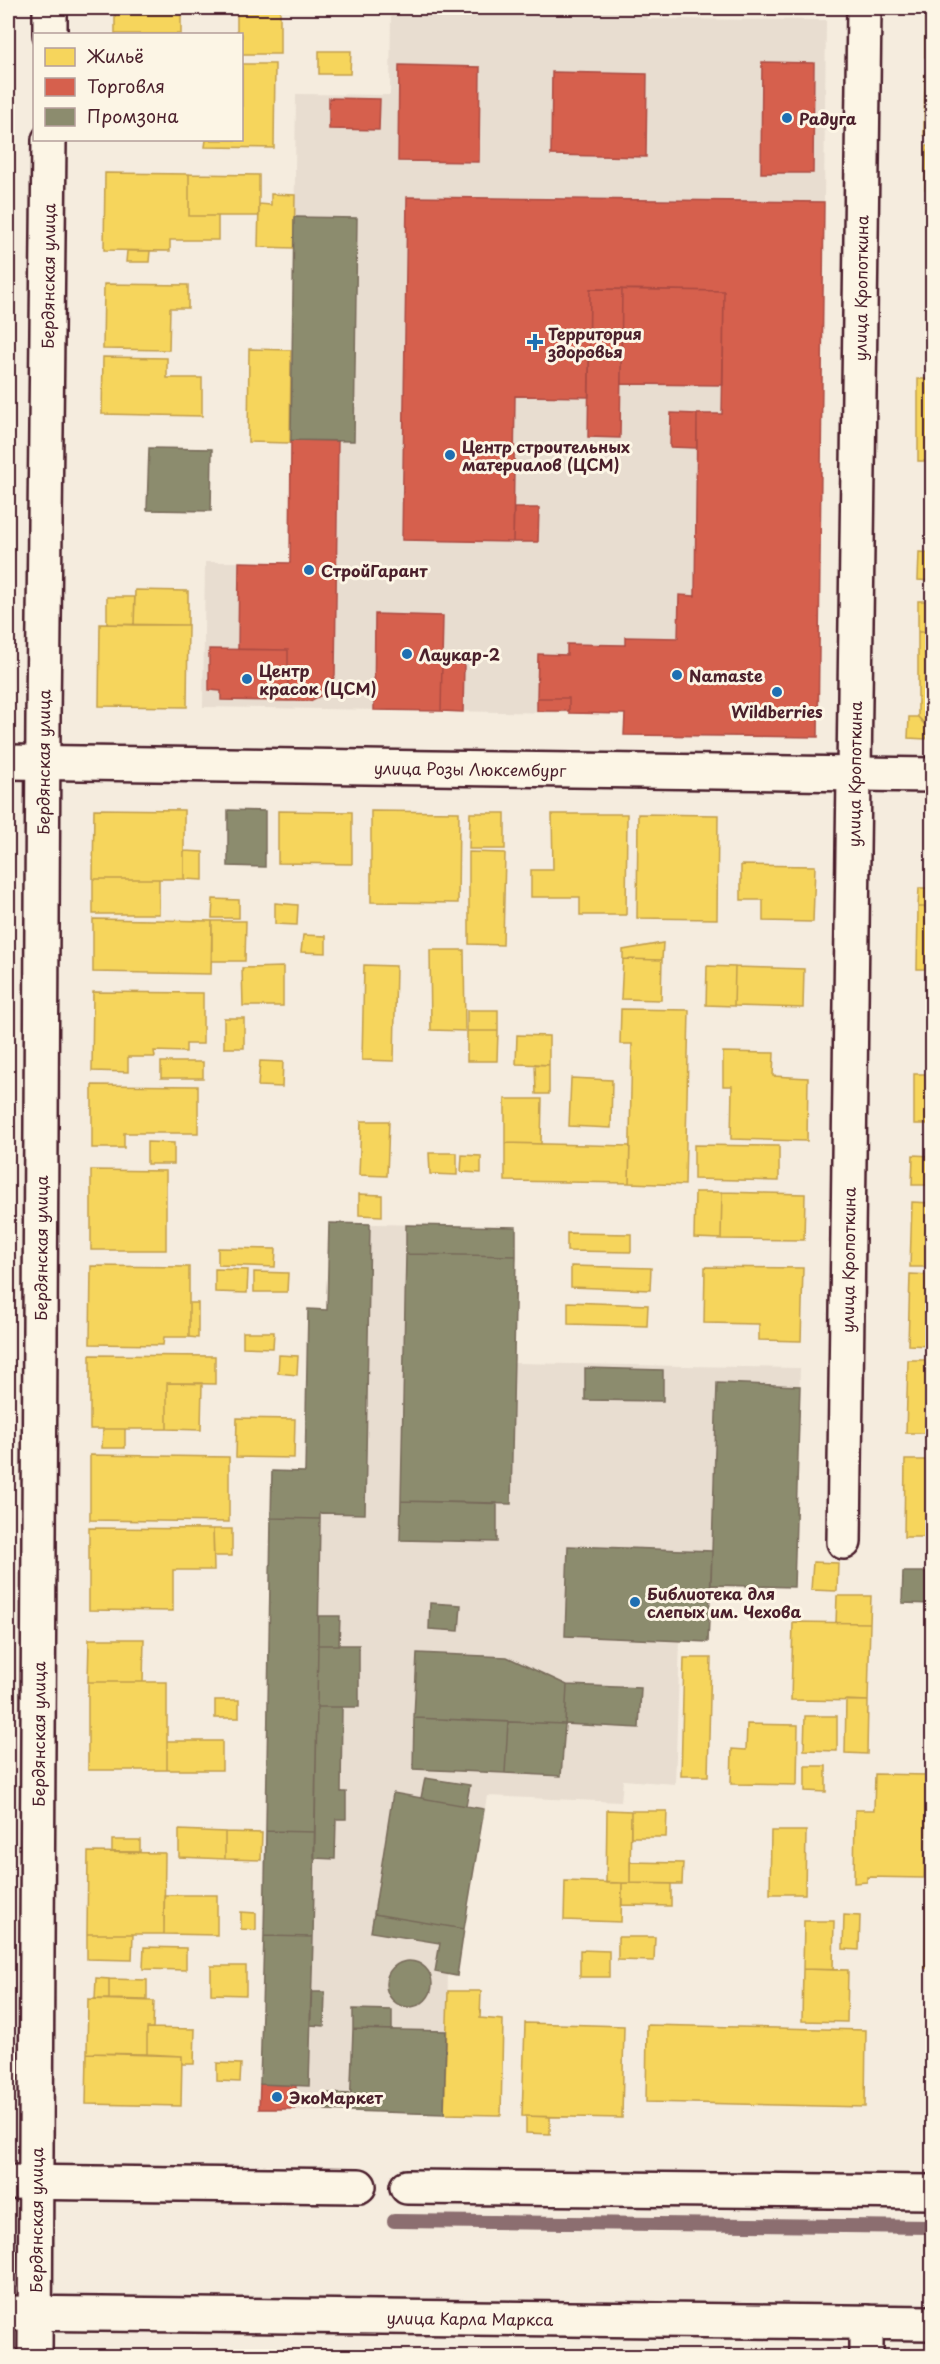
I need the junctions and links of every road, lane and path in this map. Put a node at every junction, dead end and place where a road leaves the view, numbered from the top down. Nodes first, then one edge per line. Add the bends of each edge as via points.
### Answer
1 (51, 8) edge
2 (864, 8) edge
3 (50, 33) edge
4 (49, 141) edge
5 (8, 762) edge
6 (43, 762) junction
7 (854, 774) junction
8 (933, 775) edge
9 (844, 1542) dead end
10 (22, 2182) edge
11 (359, 2186) dead end
12 (407, 2187) dead end
13 (933, 2192) edge
14 (21, 2313) edge
15 (866, 2322) junction
16 (933, 2323) edge
17 (35, 2356) edge
18 (866, 2356) edge

1 - 3 street
2 - 7 street, улица Кропоткина
4 - 6 street, Бердянская улица
5 - 6 street, улица Розы Люксембург
6 - 7 street, улица Розы Люксембург
6 - 10 street, Бердянская улица
7 - 8 street, улица Розы Люксембург
7 - 9 street, улица Кропоткина
10 - 11 street
10 - 14 street, Бердянская улица
12 - 13 street
14 - 15 street, улица Карла Маркса
14 - 17 street, Бердянская улица
15 - 16 street, улица Карла Маркса
15 - 18 street

